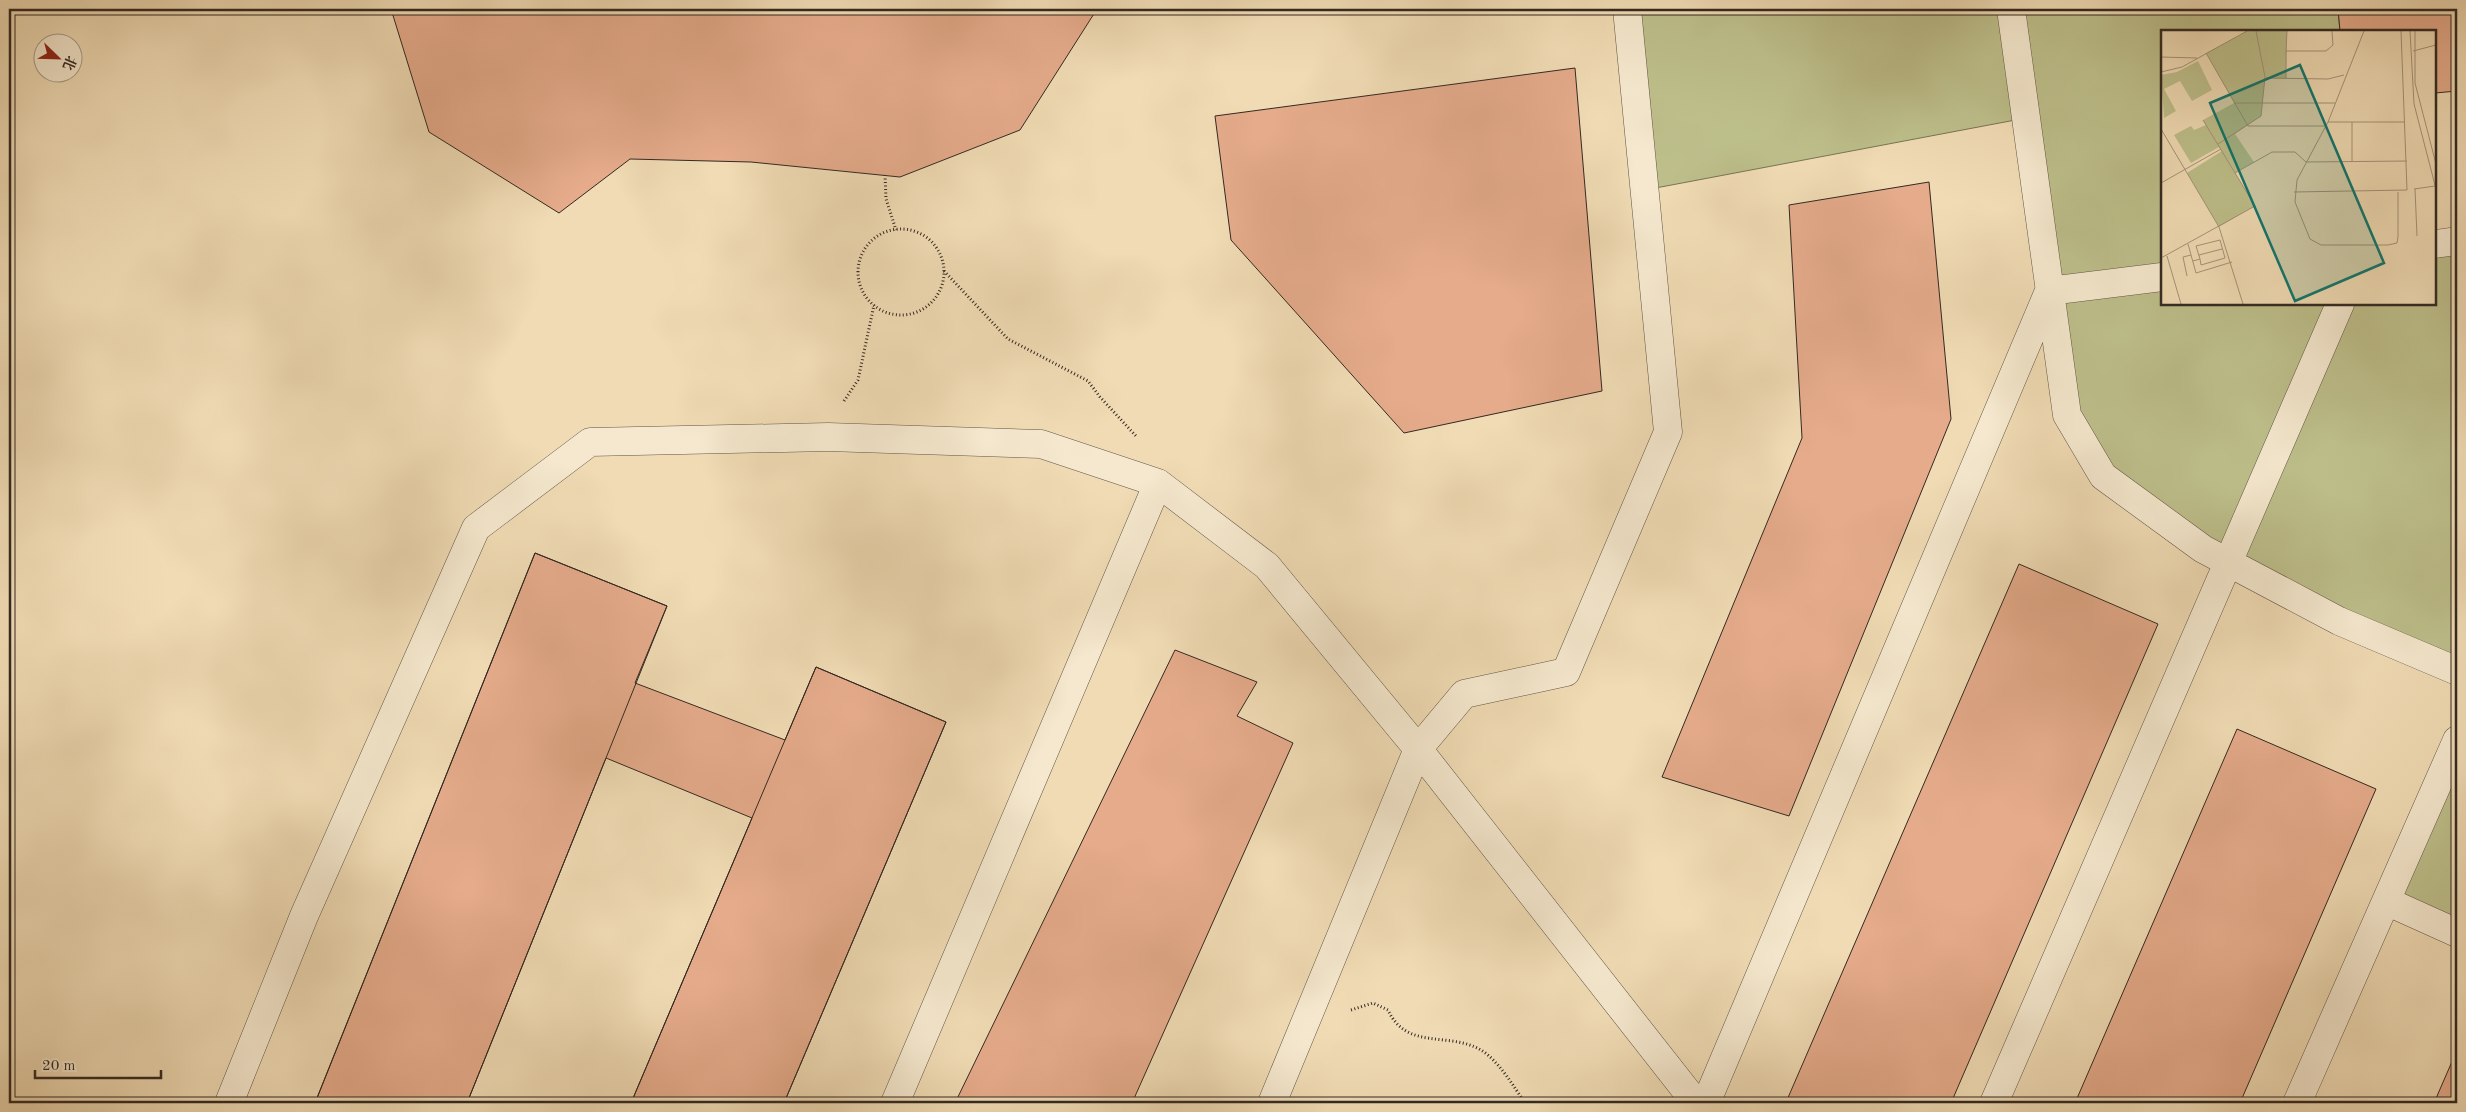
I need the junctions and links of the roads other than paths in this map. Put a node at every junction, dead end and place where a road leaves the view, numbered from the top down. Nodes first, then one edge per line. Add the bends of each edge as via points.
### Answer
1 (1627, 9) edge
2 (2011, 9) edge
3 (2457, 241) edge
4 (2436, 244) edge
5 (2161, 277) edge
6 (2050, 291) junction
7 (2340, 305) edge
8 (1158, 482) junction
9 (2229, 562) junction
10 (2457, 671) edge
11 (2457, 740) edge
12 (1418, 749) junction
13 (2386, 901) junction
14 (2457, 933) edge
15 (228, 1103) edge
16 (895, 1103) edge
17 (1272, 1103) edge
18 (1696, 1103) edge
19 (1706, 1103) edge
20 (1994, 1103) edge
21 (2297, 1103) edge

1 - 12 lane via 1668,432 1566,672 1464,694
2 - 6 lane
3 - 4 lane
5 - 6 lane
6 - 9 lane via 2067,415 2103,476 2203,550
6 - 19 lane
7 - 9 lane
8 - 12 lane via 1267,566
8 - 15 lane via 1041,444 828,437 590,442 476,528 304,916
8 - 16 lane
9 - 10 lane via 2339,621
9 - 20 lane
11 - 13 lane
12 - 17 lane
12 - 18 lane
13 - 14 lane
13 - 21 lane

